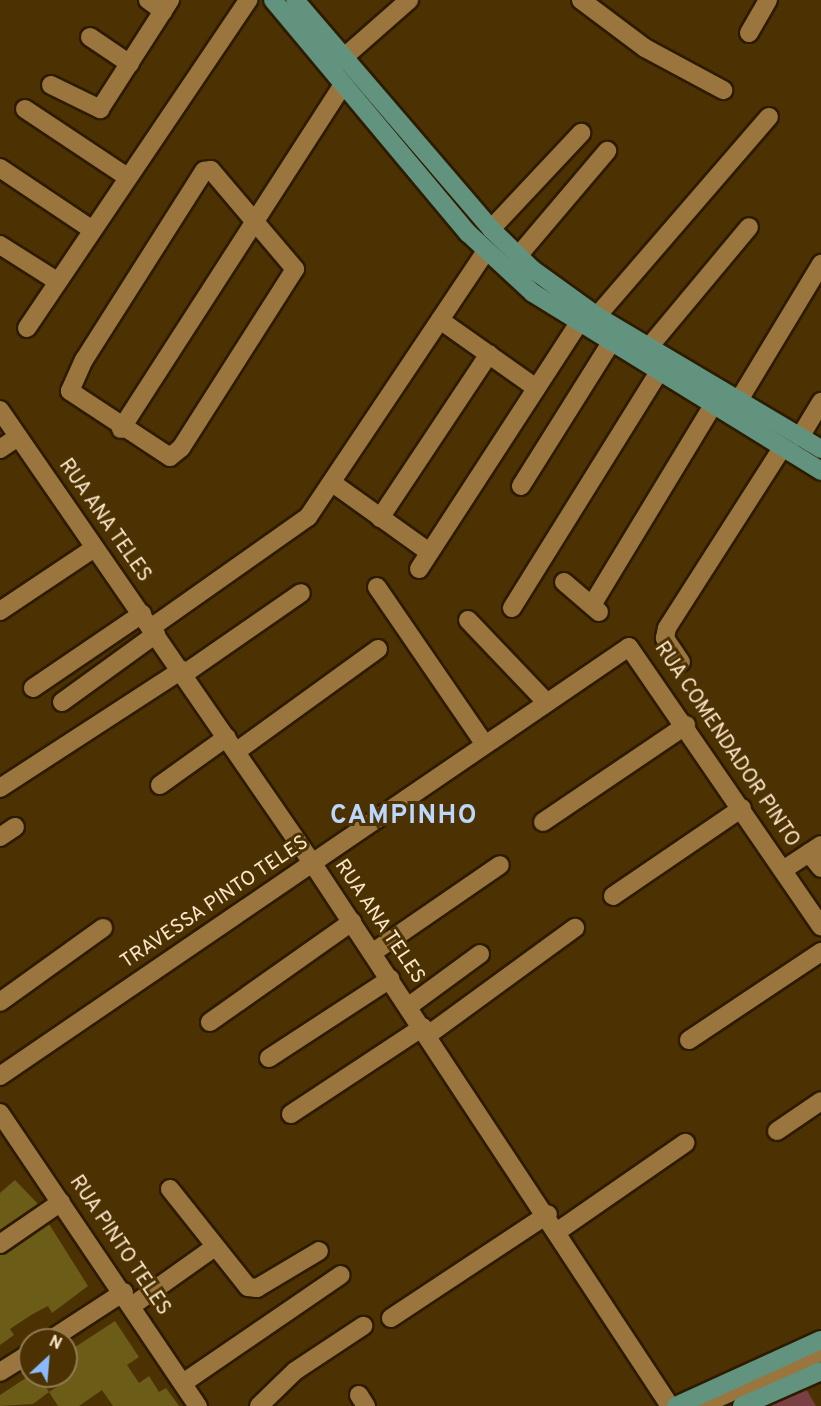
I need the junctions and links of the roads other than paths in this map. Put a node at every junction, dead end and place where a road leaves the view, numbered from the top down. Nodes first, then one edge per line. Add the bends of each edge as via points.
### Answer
1 (248, 0) edge
2 (273, 0) edge
3 (295, 0) edge
4 (409, 0) edge
5 (581, 0) edge
6 (768, 0) edge
7 (161, 4) edge
8 (748, 33) dead end
9 (90, 37) dead end
10 (345, 57) junction
11 (130, 64) junction
12 (330, 70) junction
13 (343, 84) junction
14 (51, 85) dead end
15 (723, 90) dead end
16 (25, 109) dead end
17 (769, 117) dead end
18 (581, 133) dead end
19 (608, 152) dead end
20 (0, 168) edge
21 (126, 176) junction
22 (253, 222) junction
23 (749, 227) dead end
24 (91, 229) junction
25 (491, 229) junction
26 (0, 245) edge
27 (486, 251) junction
28 (518, 256) junction
29 (821, 264) edge
30 (57, 281) junction
31 (816, 284) edge
32 (597, 316) junction
33 (440, 320) junction
34 (578, 324) junction
35 (27, 328) dead end
36 (610, 344) junction
37 (649, 347) junction
38 (489, 354) junction
39 (658, 373) junction
40 (536, 387) junction
41 (739, 400) junction
42 (821, 402) edge
43 (713, 405) junction
44 (0, 410) edge
45 (121, 429) junction
46 (18, 437) junction
47 (800, 437) junction
48 (782, 448) junction
49 (0, 449) edge
50 (821, 449) edge
51 (821, 471) edge
52 (334, 484) junction
53 (521, 486) dead end
54 (381, 518) junction
55 (93, 549) junction
56 (429, 552) junction
57 (419, 569) dead end
58 (564, 582) dead end
59 (377, 587) dead end
60 (301, 592) dead end
61 (512, 608) dead end
62 (0, 611) edge
63 (468, 620) dead end
64 (150, 625) junction
65 (633, 648) joint
66 (378, 649) dead end
67 (681, 662) dead end
68 (183, 672) junction
69 (33, 688) dead end
70 (62, 702) dead end
71 (546, 702) junction
72 (686, 725) junction
73 (484, 743) junction
74 (232, 744) junction
75 (160, 785) dead end
76 (0, 788) edge
77 (742, 808) junction
78 (543, 822) dead end
79 (815, 849) edge
80 (313, 864) junction
81 (500, 866) dead end
82 (821, 868) edge
83 (783, 870) junction
84 (613, 896) dead end
85 (352, 922) junction
86 (821, 926) edge
87 (103, 928) dead end
88 (575, 928) dead end
89 (821, 952) edge
90 (372, 953) junction
91 (480, 954) dead end
92 (390, 979) junction
93 (0, 1002) edge
94 (409, 1006) junction
95 (210, 1022) dead end
96 (425, 1031) junction
97 (689, 1040) dead end
98 (269, 1058) dead end
99 (0, 1076) edge
100 (821, 1101) edge
101 (0, 1113) edge
102 (291, 1114) dead end
103 (777, 1131) dead end
104 (685, 1143) dead end
105 (170, 1189) dead end
106 (61, 1202) junction
107 (548, 1214) junction
108 (558, 1231) junction
109 (0, 1244) edge
110 (215, 1247) junction
111 (319, 1251) dead end
112 (341, 1275) dead end
113 (129, 1299) junction
114 (391, 1318) dead end
115 (363, 1326) dead end
116 (73, 1328) edge
117 (821, 1340) edge
118 (821, 1352) edge
119 (18, 1361) edge
120 (821, 1363) edge
121 (821, 1371) edge
122 (0, 1372) edge
123 (183, 1383) junction
124 (198, 1406) edge
125 (259, 1406) edge
126 (670, 1406) edge
127 (676, 1406) edge
128 (700, 1406) edge
129 (723, 1406) edge
130 (742, 1406) edge

1 - 21 street
2 - 12 main road
3 - 10 main road
4 - 10 street
5 - 15 street via 645,48
6 - 8 street
7 - 11 street
9 - 11 street
10 - 12 street
10 - 25 main road
11 - 14 street via 100,109
12 - 13 main road
13 - 22 street
13 - 27 main road
16 - 21 street
17 - 32 street
18 - 25 street
19 - 28 street
20 - 24 street
21 - 24 street
22 - 45 street
22 - 45 street via 293,264 292,276 175,455 166,456
22 - 45 street via 221,177 204,171 72,385 72,397
23 - 37 street
24 - 30 street
25 - 28 main road
26 - 30 street
27 - 33 street
27 - 34 main road
28 - 32 main road
29 - 31 street
30 - 35 street
31 - 41 street
32 - 37 main road
33 - 38 street
33 - 52 street
34 - 36 main road
34 - 40 street
36 - 39 main road
36 - 53 street
37 - 41 main road
38 - 40 street
38 - 54 street
39 - 43 main road
39 - 61 street
40 - 56 street
41 - 47 main road
42 - 47 street
43 - 48 main road
43 - 58 street via 596,609
44 - 46 street, RUA ANA TELES
46 - 49 street
46 - 55 street, RUA ANA TELES
47 - 50 main road
48 - 51 main road
48 - 67 street via 667,628 665,638
52 - 54 street
52 - 64 street via 294,528
54 - 56 street
55 - 62 street
55 - 64 street, RUA ANA TELES
56 - 57 street
59 - 73 street
60 - 68 street
63 - 71 street
64 - 68 street, RUA ANA TELES
64 - 69 street
64 - 70 street
65 - 71 street, TRAVESSA PINTO TELES
65 - 72 street, RUA COMENDADOR PINTO
66 - 74 street
68 - 74 street, RUA ANA TELES
68 - 76 street
71 - 73 street, TRAVESSA PINTO TELES
72 - 77 street, RUA COMENDADOR PINTO
72 - 78 street
73 - 80 street, TRAVESSA PINTO TELES
74 - 75 street
74 - 80 street, RUA ANA TELES
77 - 83 street, RUA COMENDADOR PINTO
77 - 84 street
79 - 82 street
79 - 83 street
80 - 85 street, RUA ANA TELES
80 - 99 street, TRAVESSA PINTO TELES
81 - 90 street
83 - 86 street, RUA COMENDADOR PINTO
85 - 90 street, RUA ANA TELES
85 - 95 street
87 - 93 street
88 - 96 street
89 - 97 street
90 - 92 street, RUA ANA TELES
91 - 94 street
92 - 94 street, RUA ANA TELES
92 - 98 street
94 - 96 street, RUA ANA TELES
96 - 102 street
96 - 107 street, RUA ANA TELES
100 - 103 street
101 - 106 street, RUA PINTO TELES
104 - 108 street
105 - 110 street
106 - 109 street
106 - 113 street, RUA PINTO TELES
107 - 108 street, RUA ANA TELES
107 - 114 street
108 - 126 street, RUA ANA TELES
110 - 111 street via 243,1284 253,1289
110 - 113 street
112 - 123 street
113 - 116 street
113 - 123 street, RUA PINTO TELES
115 - 125 street via 295,1371
117 - 127 main road
118 - 128 street
119 - 122 street
120 - 129 street
121 - 130 main road
123 - 124 street, RUA PINTO TELES

